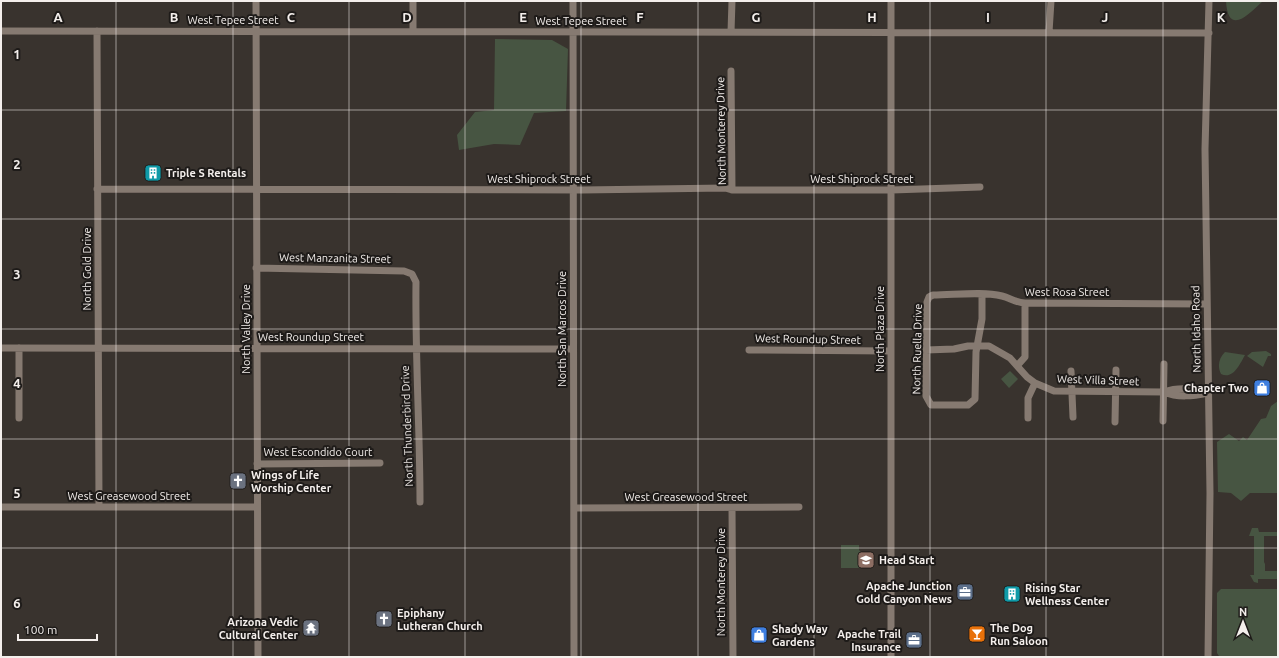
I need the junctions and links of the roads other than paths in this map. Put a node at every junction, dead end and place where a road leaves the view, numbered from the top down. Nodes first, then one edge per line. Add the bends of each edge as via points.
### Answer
1 (256, 1) edge
2 (414, 1) edge
3 (573, 1) edge
4 (732, 1) edge
5 (891, 1) edge
6 (1051, 1) edge
7 (1209, 1) edge
8 (1, 31) edge
9 (97, 31) junction
10 (256, 31) junction
11 (413, 31) junction
12 (573, 32) junction
13 (731, 32) junction
14 (891, 32) junction
15 (1049, 32) junction
16 (1209, 33) junction
17 (731, 71) dead end
18 (980, 188) dead end
19 (97, 190) junction
20 (256, 190) junction
21 (573, 190) junction
22 (732, 190) junction
23 (892, 190) junction
24 (256, 268) junction
25 (412, 274) joint
26 (982, 295) junction
27 (929, 297) joint
28 (1026, 303) junction
29 (1207, 304) junction
30 (977, 346) junction
31 (1, 348) edge
32 (19, 348) junction
33 (98, 348) junction
34 (256, 348) junction
35 (415, 349) junction
36 (573, 349) junction
37 (749, 350) dead end
38 (926, 350) junction
39 (891, 351) junction
40 (1164, 364) dead end
41 (1018, 366) junction
42 (1116, 370) dead end
43 (1071, 371) dead end
44 (1035, 383) junction
45 (1072, 392) junction
46 (1115, 392) junction
47 (1164, 392) junction
48 (1208, 393) junction
49 (1073, 417) dead end
50 (19, 418) dead end
51 (1028, 418) dead end
52 (1163, 421) dead end
53 (1115, 422) dead end
54 (380, 463) dead end
55 (257, 464) junction
56 (420, 502) dead end
57 (1, 507) edge
58 (99, 507) junction
59 (257, 507) junction
60 (799, 507) dead end
61 (574, 508) junction
62 (732, 508) junction
63 (258, 657) edge
64 (574, 657) edge
65 (733, 657) edge
66 (891, 657) edge
67 (1208, 657) edge

1 - 10 street, North Valley Drive
2 - 11 street
3 - 12 street, North San Marcos Drive
4 - 13 street
5 - 14 street, North Plaza Drive
6 - 15 street
7 - 16 street, North Idaho Road
8 - 9 street, West Tepee Street
9 - 10 street, West Tepee Street
9 - 19 street, North Gold Drive
10 - 11 street, West Tepee Street
10 - 20 street, North Valley Drive
11 - 12 street, West Tepee Street
12 - 13 street, West Tepee Street
12 - 21 street, North San Marcos Drive
13 - 14 street, West Tepee Street
14 - 15 street, West Tepee Street
14 - 23 street, North Plaza Drive
15 - 16 street, West Tepee Street
16 - 29 street, North Idaho Road via 1205,126
17 - 22 street, North Monterey Drive
18 - 23 street, West Shiprock Street
19 - 20 street, West Shiprock Street
19 - 33 street, North Gold Drive
20 - 21 street, West Shiprock Street
20 - 24 street, North Valley Drive
21 - 22 street, West Shiprock Street
21 - 36 street, North San Marcos Drive
22 - 23 street, West Shiprock Street
23 - 39 street, North Plaza Drive
24 - 25 street, West Manzanita Street via 404,270
24 - 34 street, North Valley Drive
25 - 35 street, North Thunderbird Drive via 416,282
26 - 27 street, West Rosa Street
26 - 28 street, West Rosa Street via 1001,296
26 - 30 street via 982,319
27 - 38 street, North Ruella Drive
28 - 29 street, West Rosa Street
28 - 41 street via 1025,357
29 - 48 street, North Idaho Road
30 - 38 street, West Villa Street
30 - 38 street, North Ruella Drive via 975,396 974,402 968,405 931,405 928,402
30 - 41 street, West Villa Street via 989,346
31 - 32 street, West Roundup Street
32 - 33 street, West Roundup Street
32 - 50 street
33 - 34 street, West Roundup Street
33 - 58 street, North Gold Drive
34 - 35 street, West Roundup Street
34 - 55 street, North Valley Drive
35 - 36 street, West Roundup Street
35 - 56 street, North Thunderbird Drive
36 - 61 street, North San Marcos Drive
37 - 39 street, West Roundup Street
39 - 66 street, North Plaza Drive
40 - 47 street
41 - 44 street, West Villa Street
42 - 46 street
43 - 45 street
44 - 45 street, West Villa Street via 1054,391
44 - 51 street via 1028,398
45 - 46 street, West Villa Street
45 - 49 street
46 - 47 street, West Villa Street
46 - 53 street
47 - 48 street, West Villa Street via 1175,388
47 - 52 street
48 - 67 street, North Idaho Road
54 - 55 street, West Escondido Court
55 - 59 street, North Valley Drive
57 - 58 street, West Greasewood Street
58 - 59 street, West Greasewood Street
59 - 63 street, North Valley Drive
60 - 62 street, West Greasewood Street
61 - 62 street, West Greasewood Street
61 - 64 street, North San Marcos Drive
62 - 65 street, North Monterey Drive

